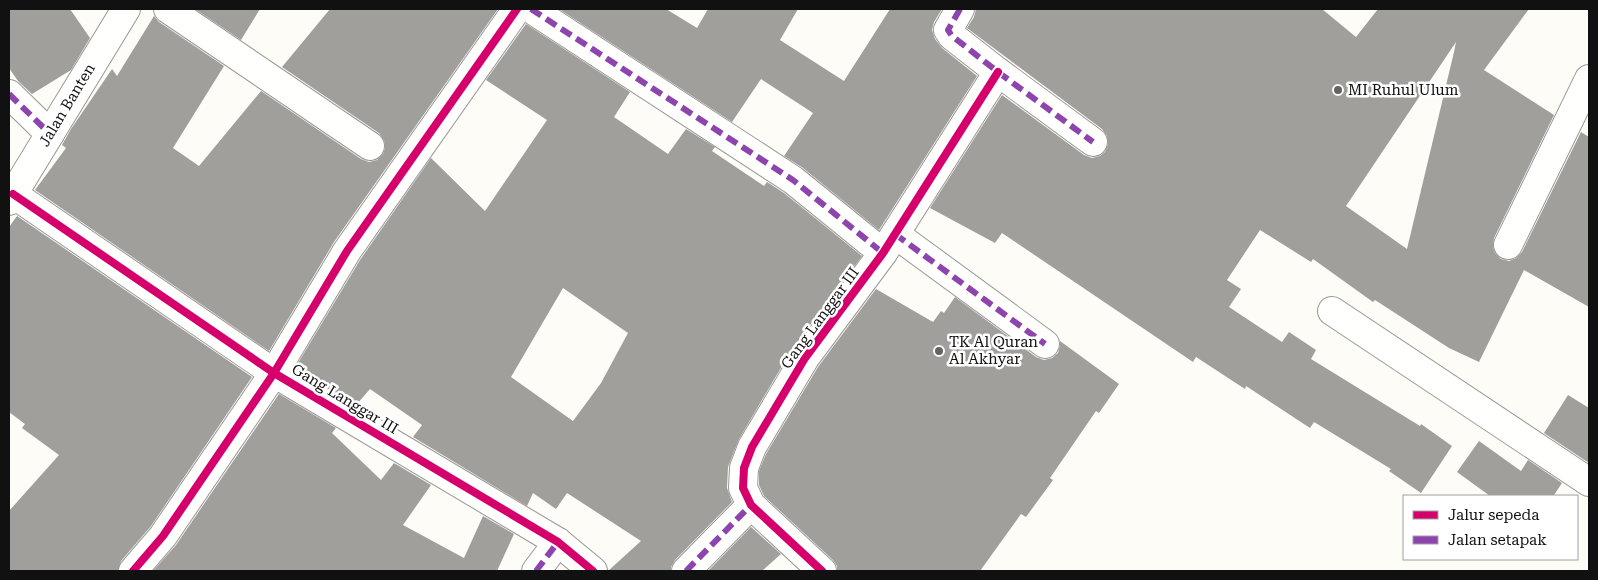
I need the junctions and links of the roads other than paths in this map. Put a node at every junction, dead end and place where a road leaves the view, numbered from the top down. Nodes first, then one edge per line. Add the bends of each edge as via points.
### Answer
1 (126, 9) edge
2 (168, 9) edge
3 (960, 9) edge
4 (533, 10) edge
5 (998, 72) junction
6 (1589, 79) edge
7 (9, 94) edge
8 (50, 134) junction
9 (1093, 142) dead end
10 (370, 146) dead end
11 (11, 198) edge
12 (889, 244) junction
13 (1508, 245) dead end
14 (1332, 310) dead end
15 (1045, 344) dead end
16 (274, 373) junction
17 (1589, 482) edge
18 (751, 505) junction
19 (558, 542) junction
20 (133, 571) edge
21 (536, 571) edge
22 (593, 571) edge
23 (686, 571) edge
24 (822, 571) edge

1 - 8 street, Jalan Banten
2 - 10 street
3 - 5 street via 948,30
4 - 12 street
4 - 16 street via 347,251
5 - 9 street
5 - 12 street, Gang Langgar III
6 - 13 street
7 - 8 street
8 - 11 street, Jalan Banten
11 - 16 street, Gang Langgar III
12 - 15 street
12 - 18 street, Gang Langgar III via 805,358 752,447 744,468 742,488
14 - 17 street
16 - 19 street, Gang Langgar III
16 - 20 street via 163,536
18 - 23 street
18 - 24 street, Gang Langgar III
19 - 21 street
19 - 22 street, Gang Langgar III

